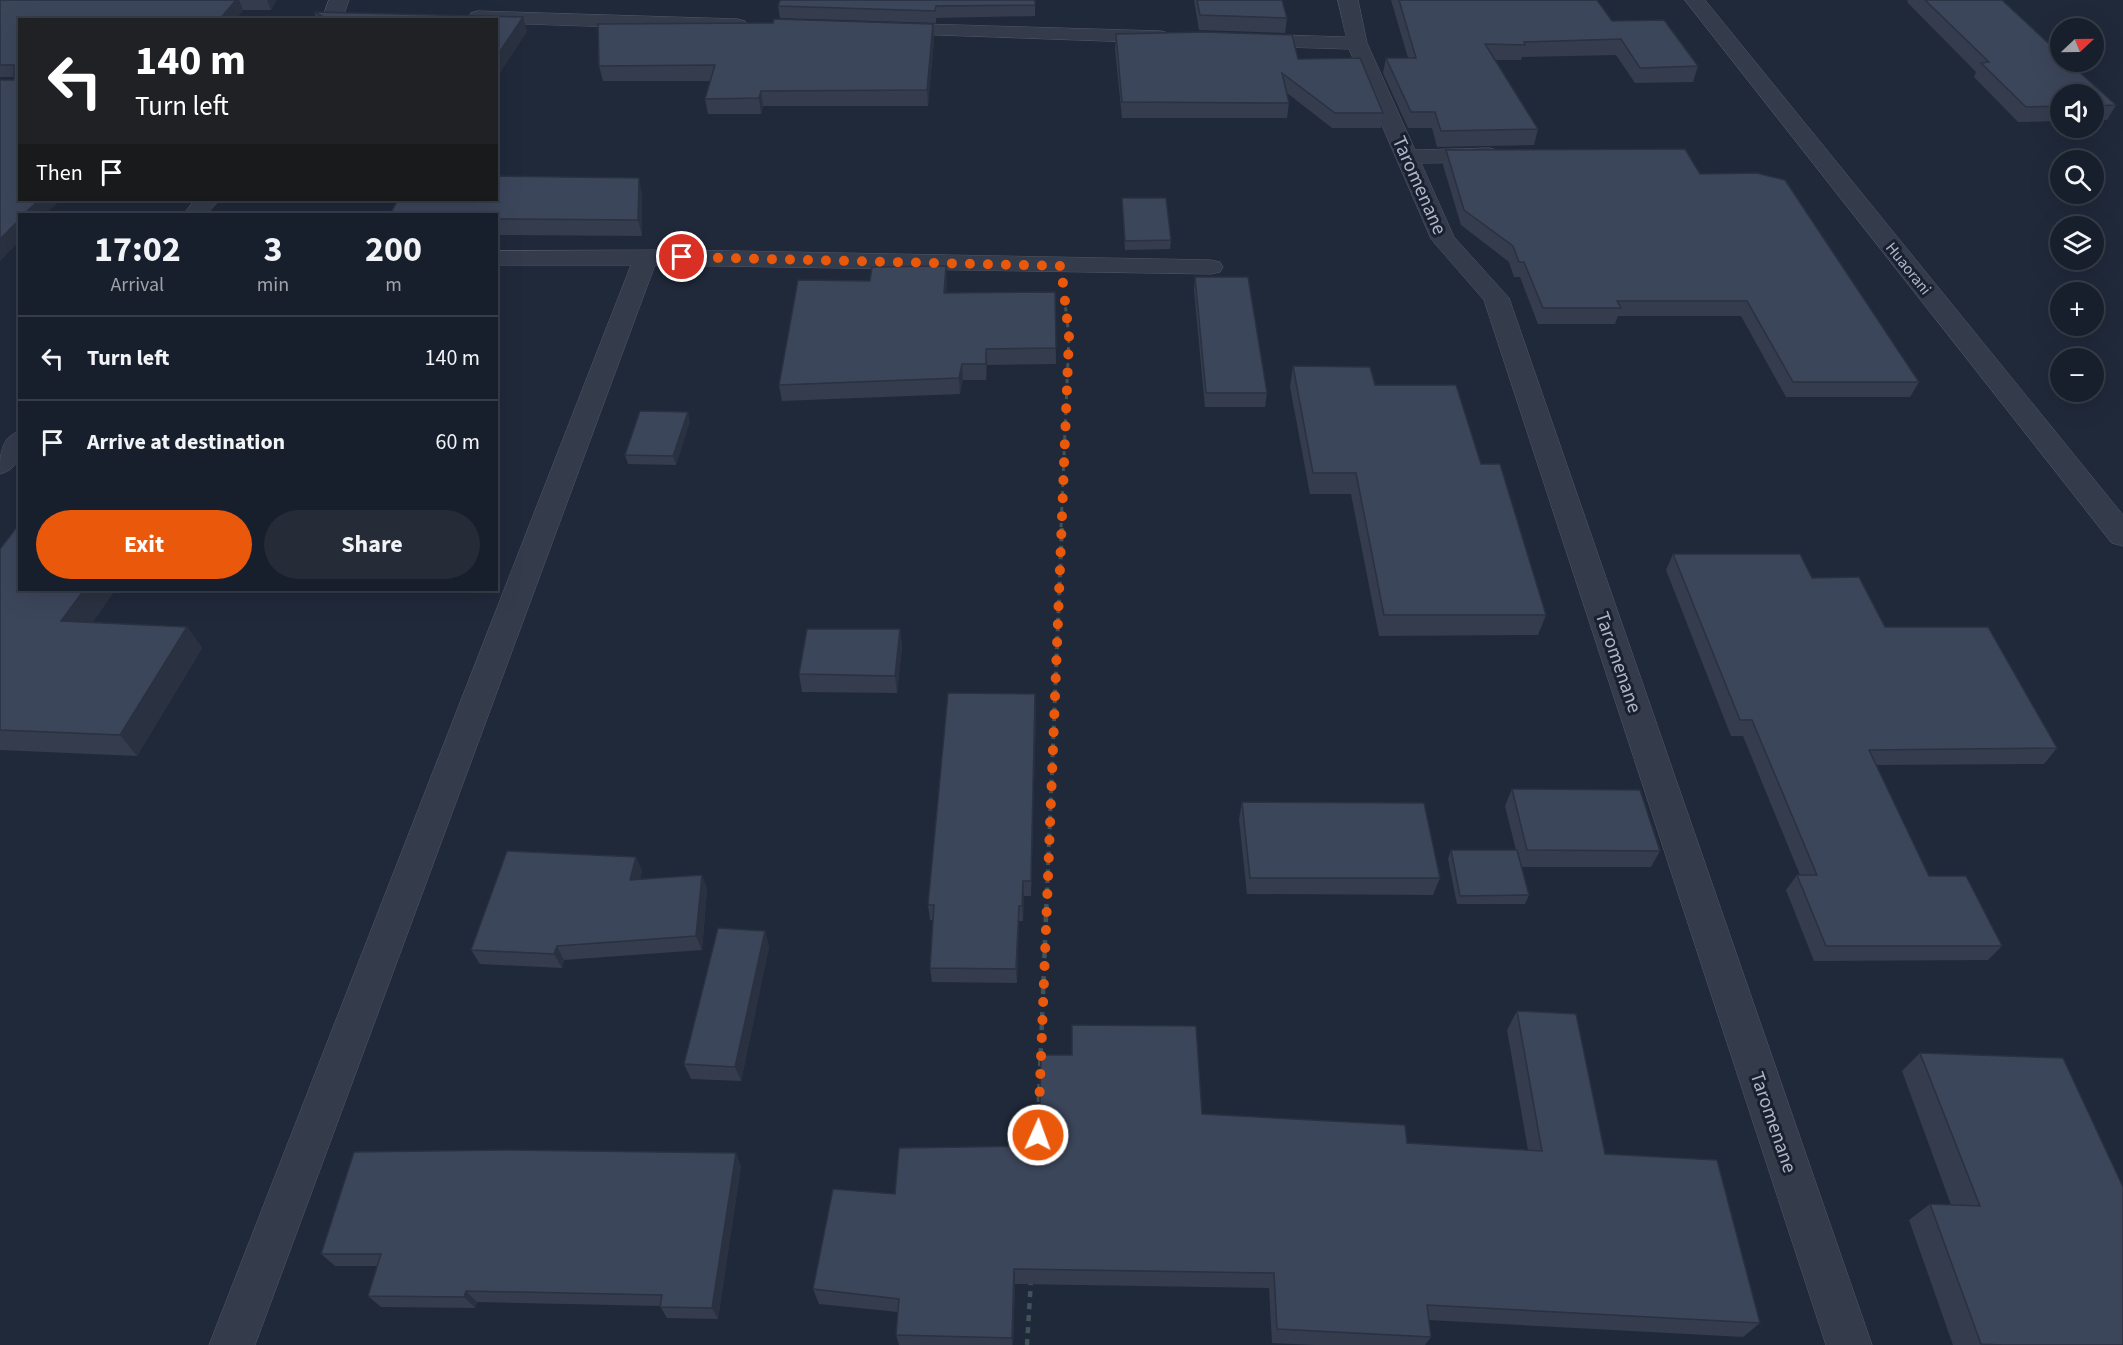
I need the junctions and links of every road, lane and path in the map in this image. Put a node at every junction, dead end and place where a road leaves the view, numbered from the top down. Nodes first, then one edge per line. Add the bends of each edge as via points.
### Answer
1 (1348, 0) edge
2 (1695, 0) edge
3 (336, 11) edge
4 (359, 14) edge
5 (454, 17) edge
6 (488, 18) edge
7 (498, 18) edge
8 (763, 26) edge
9 (870, 29) edge
10 (1179, 38) edge
11 (1227, 39) edge
12 (1357, 43) junction
13 (1512, 155) edge
14 (1407, 157) junction
15 (206, 201) edge
16 (196, 213) edge
17 (646, 257) junction
18 (498, 258) edge
19 (1061, 266) junction
20 (1211, 267) dead end
21 (18, 442) edge
22 (0, 465) edge
23 (2123, 536) edge
24 (1037, 1158) edge
25 (1031, 1275) edge
26 (232, 1345) edge
27 (1027, 1345) edge
28 (1849, 1345) edge

1 - 12 street, Taromenane
2 - 23 street, Huaorani
3 - 4 street
5 - 6 street
7 - 8 street
9 - 10 street
11 - 12 street
12 - 14 street, Taromenane
13 - 14 street
14 - 28 street, Taromenane via 1443,238 1496,298
15 - 16 street
17 - 18 street
17 - 19 street
17 - 26 street
19 - 20 street
19 - 24 path via 1069,336
21 - 22 street
25 - 27 path

